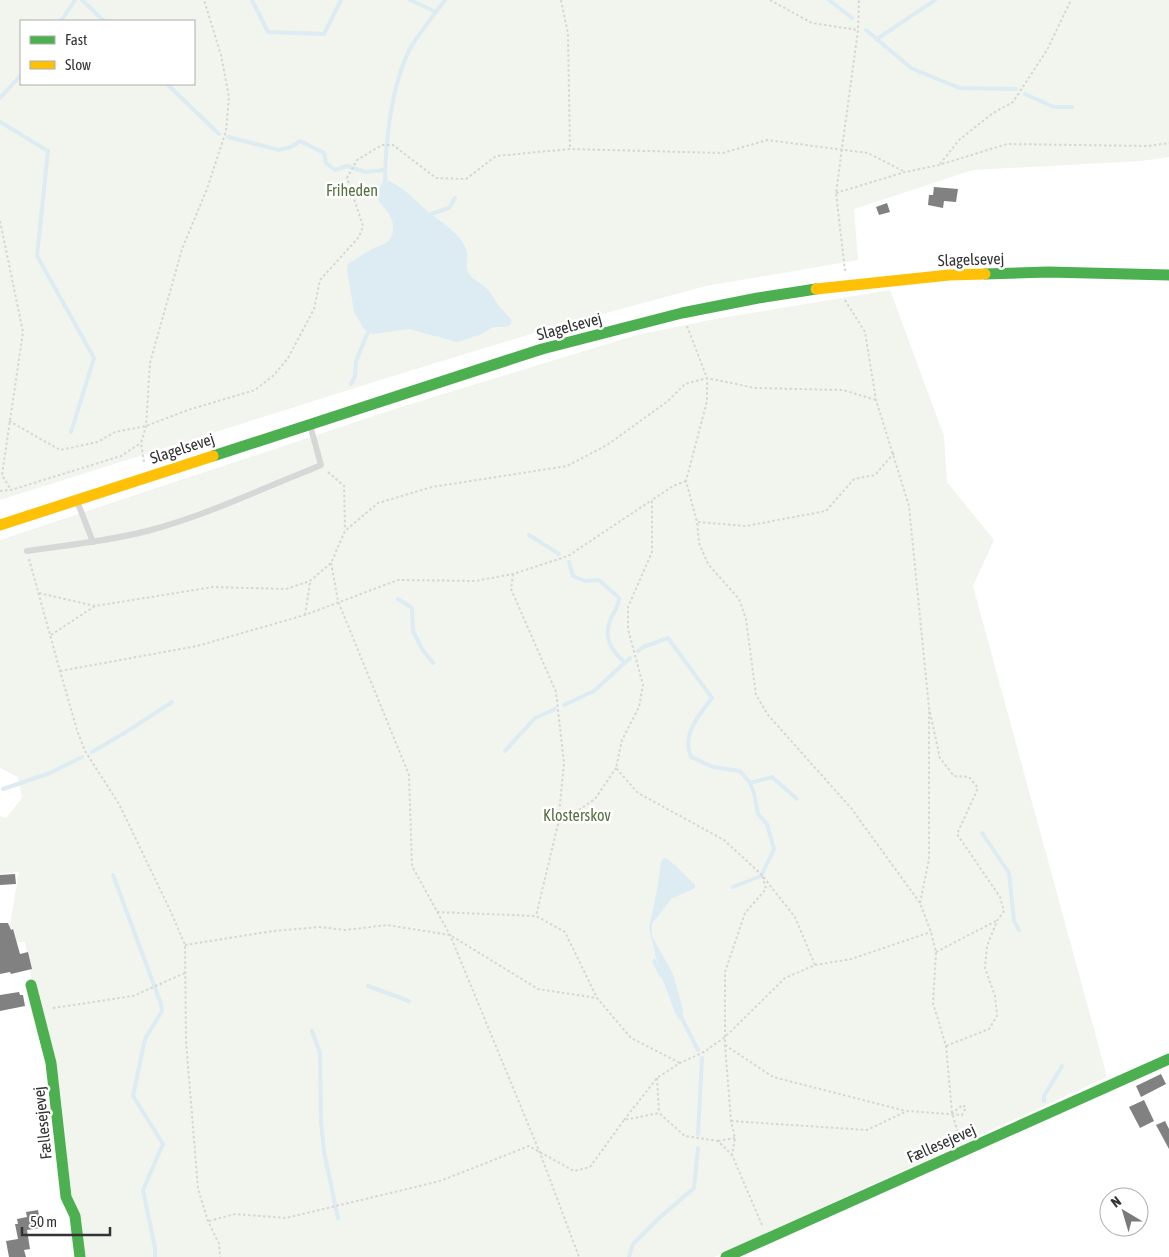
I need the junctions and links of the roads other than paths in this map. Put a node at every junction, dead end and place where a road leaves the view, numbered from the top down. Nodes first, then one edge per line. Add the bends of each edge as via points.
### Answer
1 (1169, 275) edge
2 (310, 424) junction
3 (76, 500) junction
4 (0, 525) edge
5 (93, 542) junction
6 (27, 551) road end
7 (31, 985) dead end
8 (1169, 1059) edge
9 (80, 1257) edge
10 (726, 1257) edge

1 - 2 street, Slagelsevej via 1048,272 949,275 845,285 758,298 682,313 542,349
2 - 3 street, Slagelsevej
2 - 5 lane via 321,465 202,513 151,530
3 - 4 street, Slagelsevej
3 - 5 lane
5 - 6 lane
7 - 9 street, Fællesejevej via 51,1063 66,1197 75,1216
8 - 10 street, Fællesejevej

